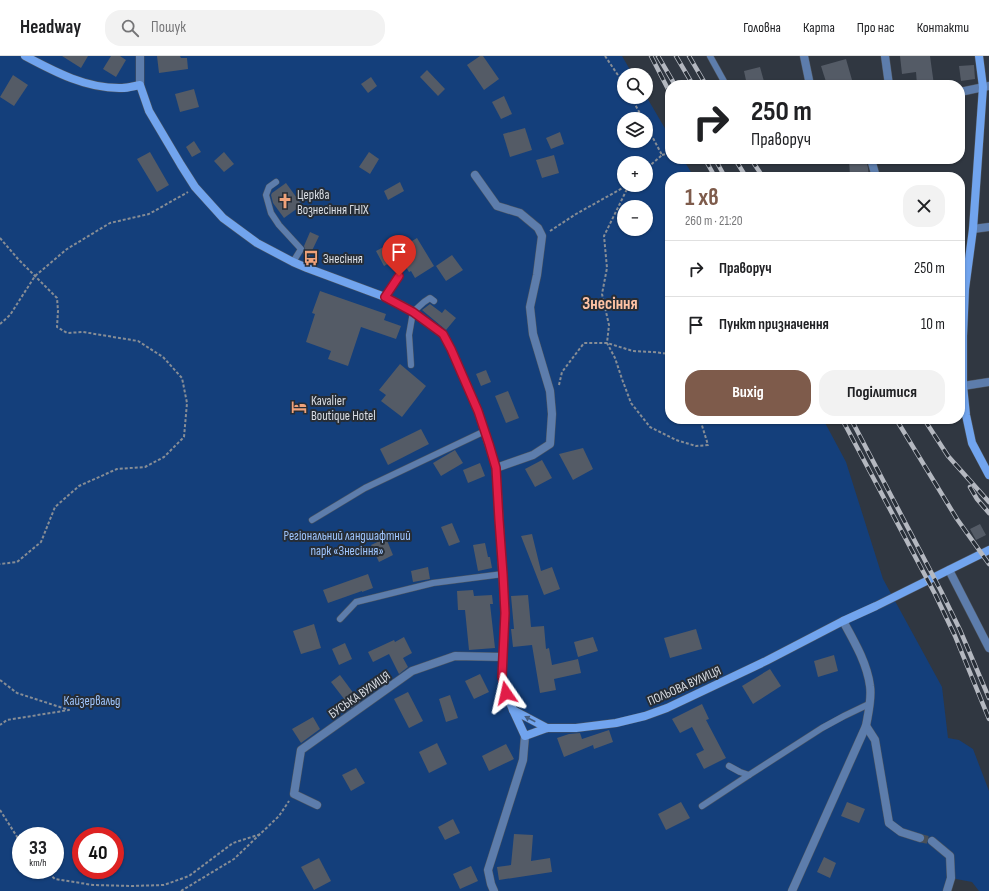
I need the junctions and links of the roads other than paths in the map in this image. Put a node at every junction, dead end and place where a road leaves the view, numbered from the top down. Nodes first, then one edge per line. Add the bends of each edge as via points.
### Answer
1 (25, 56) edge
2 (140, 56) edge
3 (710, 56) edge
4 (804, 56) edge
5 (885, 56) edge
6 (979, 56) edge
7 (723, 80) edge
8 (809, 80) edge
9 (888, 80) edge
10 (140, 84) junction
11 (986, 87) edge
12 (965, 91) edge
13 (475, 175) dead end
14 (276, 182) dead end
15 (989, 227) edge
16 (973, 229) junction
17 (293, 262) junction
18 (965, 275) edge
19 (399, 276) dead end
20 (385, 297) junction
21 (434, 301) dead end
22 (413, 312) junction
23 (411, 365) dead end
24 (989, 382) edge
25 (965, 386) edge
26 (965, 405) edge
27 (485, 431) junction
28 (496, 468) junction
29 (989, 474) edge
30 (312, 520) dead end
31 (989, 550) edge
32 (949, 570) junction
33 (503, 574) junction
34 (340, 619) dead end
35 (843, 621) junction
36 (989, 648) edge
37 (503, 657) junction
38 (869, 704) junction
39 (513, 710) junction
40 (866, 726) junction
41 (547, 728) junction
42 (525, 736) junction
43 (729, 766) dead end
44 (749, 774) junction
45 (317, 805) dead end
46 (702, 806) dead end
47 (920, 838) tunnel mouth
48 (932, 841) tunnel mouth
49 (494, 891) edge
50 (792, 891) edge
51 (947, 891) edge

1 - 10 street via 77,80 104,87 122,88
2 - 10 street
3 - 7 lane
4 - 8 street
5 - 9 street
6 - 11 street
10 - 17 street via 149,111 195,187 223,218 257,243
11 - 12 street
11 - 16 street
13 - 28 street via 497,206 520,213 538,228 542,236 530,307 533,334 550,390 550,444 533,455
14 - 17 lane via 269,187 266,196 279,225 300,249
15 - 16 street
16 - 18 street
17 - 20 street
19 - 20 lane
20 - 22 street
21 - 22 lane via 430,298
22 - 23 lane via 409,335
22 - 27 street via 443,334
24 - 25 street
26 - 29 street via 972,443
27 - 28 street
27 - 30 lane via 365,488
28 - 33 street
31 - 32 street, ПОЛЬОВА ВУЛИЦЯ
32 - 35 street, ПОЛЬОВА ВУЛИЦЯ
32 - 36 street
33 - 34 lane via 433,583 356,602
33 - 37 street
35 - 38 street via 866,669 870,687
35 - 41 street, ПОЛЬОВА ВУЛИЦЯ via 766,661 646,716 576,728
37 - 39 street via 502,677
37 - 45 street, БУСЬКА ВУЛИЦЯ via 455,656 412,671 301,750 294,794
38 - 40 street
38 - 44 lane via 822,728
41 -> 39 street
39 - 42 street
40 - 47 street via 875,740 888,823 901,832
40 - 50 street
41 - 42 street, ПОЛЬОВА ВУЛИЦЯ
42 - 49 street via 523,760 488,870
43 - 44 lane
44 - 46 lane
48 - 51 street via 950,856 951,878

